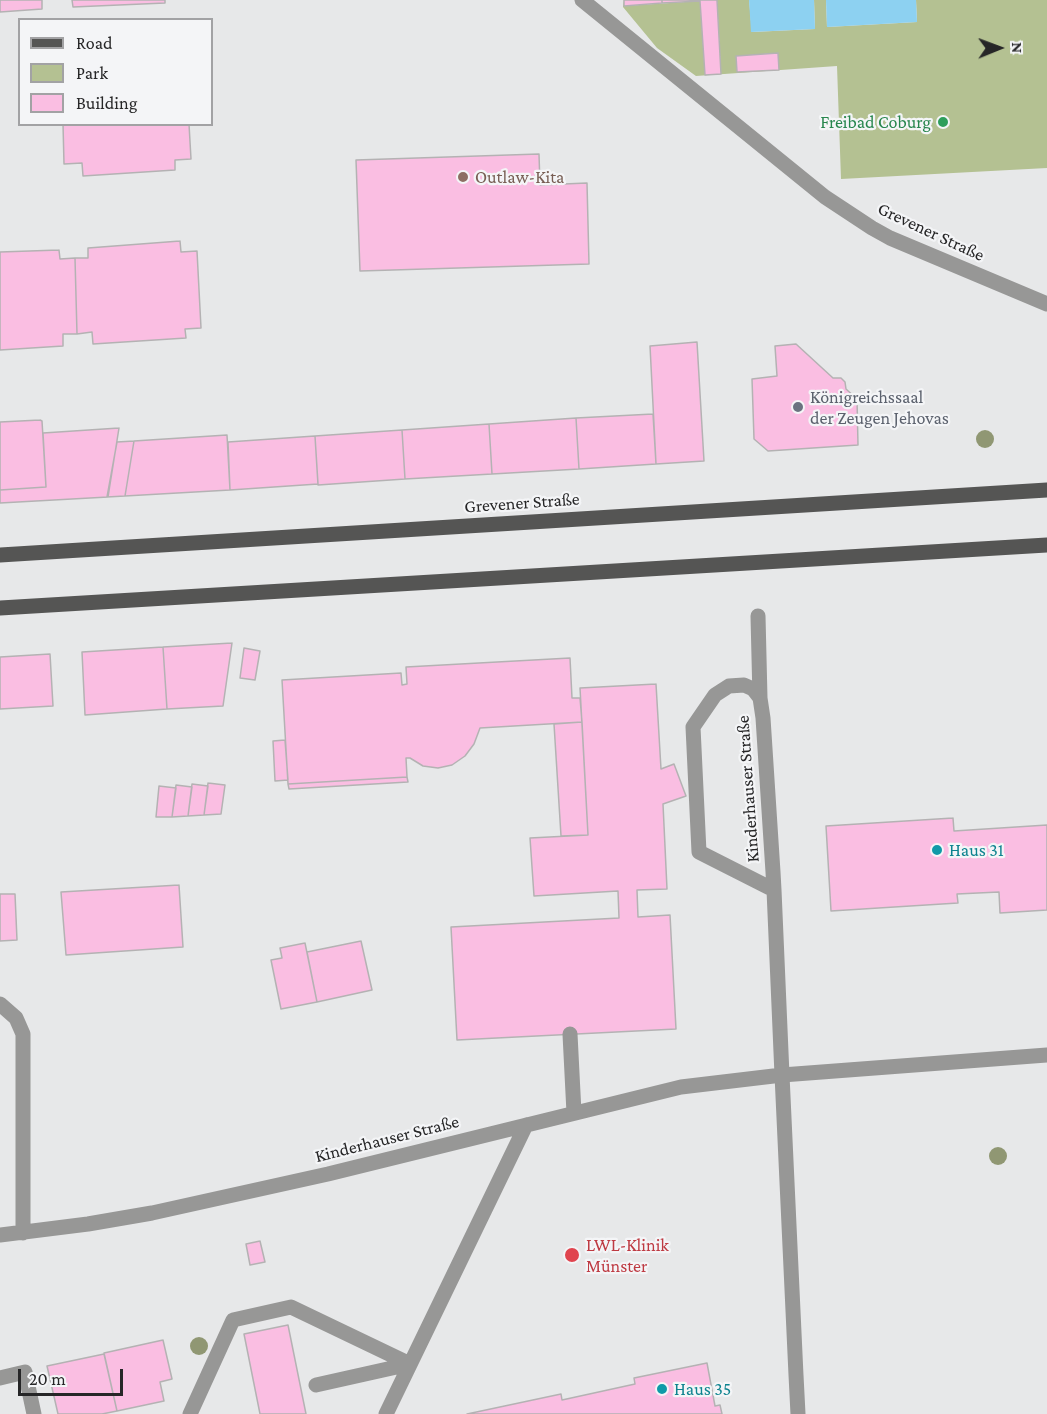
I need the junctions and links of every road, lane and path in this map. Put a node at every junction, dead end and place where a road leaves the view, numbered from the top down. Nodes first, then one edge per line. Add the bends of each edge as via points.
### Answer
1 (582, 0) edge
2 (1047, 304) edge
3 (1047, 490) edge
4 (1047, 545) edge
5 (0, 555) edge
6 (0, 608) edge
7 (758, 616) dead end
8 (760, 698) junction
9 (774, 890) junction
10 (0, 1004) edge
11 (570, 1034) dead end
12 (1047, 1055) edge
13 (782, 1075) junction
14 (574, 1113) junction
15 (526, 1125) junction
16 (23, 1233) junction
17 (0, 1235) edge
18 (410, 1364) junction
19 (0, 1378) edge
20 (316, 1385) dead end
21 (34, 1414) edge
22 (190, 1414) edge
23 (386, 1414) edge
24 (798, 1414) edge

1 - 2 street, Grevener Straße via 825,197 862,222 890,238
3 - 5 main road, Grevener Straße
4 - 6 main road
7 - 8 street
8 - 9 street, Kinderhauser Straße
8 - 9 street, Kinderhauser Straße via 744,685 729,686 715,695 693,727 699,852
9 - 13 street, Kinderhauser Straße
10 - 16 street via 16,1018 23,1034
11 - 14 street
12 - 13 street, Kinderhauser Straße
13 - 14 street, Kinderhauser Straße via 681,1086
13 - 24 street
14 - 15 street, Kinderhauser Straße
15 - 16 street, Kinderhauser Straße via 152,1213
15 - 18 street
16 - 17 street, Kinderhauser Straße
18 - 20 street
18 - 22 street via 291,1307 233,1320
18 - 23 street
19 - 21 street via 25,1372

